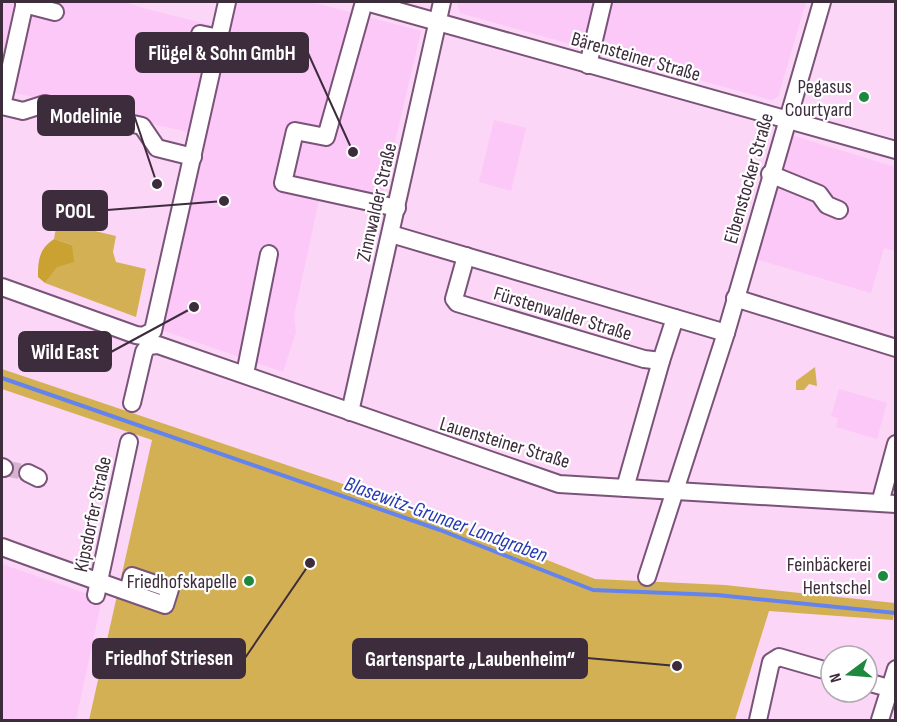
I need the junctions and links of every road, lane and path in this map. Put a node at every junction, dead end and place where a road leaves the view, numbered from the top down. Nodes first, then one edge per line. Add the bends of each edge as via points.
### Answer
1 (227, 2) edge
2 (365, 2) edge
3 (442, 2) edge
4 (603, 2) edge
5 (822, 2) edge
6 (25, 3) edge
7 (55, 12) dead end
8 (438, 22) junction
9 (200, 34) dead end
10 (219, 38) junction
11 (588, 65) junction
12 (2, 106) edge
13 (786, 120) junction
14 (896, 150) edge
15 (193, 157) junction
16 (770, 174) junction
17 (397, 208) junction
18 (838, 210) dead end
19 (391, 234) junction
20 (269, 254) dead end
21 (466, 256) junction
22 (2, 287) edge
23 (735, 298) junction
24 (675, 318) junction
25 (726, 333) junction
26 (152, 339) junction
27 (896, 348) edge
28 (661, 361) junction
29 (245, 374) junction
30 (132, 404) dead end
31 (350, 412) junction
32 (129, 442) dead end
33 (896, 444) edge
34 (624, 488) junction
35 (675, 491) junction
36 (888, 503) edge
37 (2, 547) edge
38 (648, 577) dead end
39 (97, 589) junction
40 (128, 592) dead end
41 (819, 669) edge
42 (896, 669) edge
43 (893, 690) edge
44 (758, 720) edge
45 (880, 720) edge

1 - 10 street
2 - 8 street, Bärensteiner Straße
2 - 17 street via 326,137 295,131 284,183
3 - 8 street, Zinnwalder Straße
4 - 11 street
5 - 13 street, Eibenstocker Straße
6 - 7 street
6 - 12 street
8 - 11 street, Bärensteiner Straße
8 - 17 street, Zinnwalder Straße
9 - 10 street
10 - 15 street
11 - 13 street, Bärensteiner Straße
12 - 15 street via 24,111 45,104 142,126 157,148
13 - 14 street, Bärensteiner Straße
13 - 16 street, Eibenstocker Straße
15 - 26 street
16 - 18 street via 819,194 827,205
16 - 23 street, Eibenstocker Straße
17 - 19 street, Zinnwalder Straße
19 - 21 street, Fürstenwalder Straße
19 - 31 street, Zinnwalder Straße
20 - 29 street
21 - 24 street, Fürstenwalder Straße
21 - 28 street, Fürstenwalder Straße via 454,300 457,303 644,360
22 - 26 street, Lauensteiner Straße
23 - 25 street, Eibenstocker Straße
23 - 27 street
24 - 25 street, Fürstenwalder Straße
24 - 28 street
25 - 35 street, Eibenstocker Straße
26 - 29 street, Lauensteiner Straße
26 - 30 street via 144,352
28 - 34 street
29 - 31 street, Lauensteiner Straße
31 - 34 street, Lauensteiner Straße via 559,484
32 - 39 street, Kipsdorfer Straße
33 - 36 street
34 - 35 street, Lauensteiner Straße
35 - 36 street, Lauensteiner Straße
35 - 38 street, Eibenstocker Straße
37 - 39 street
39 - 40 street
41 - 44 street via 779,657 771,662
42 - 43 street
43 - 45 street

